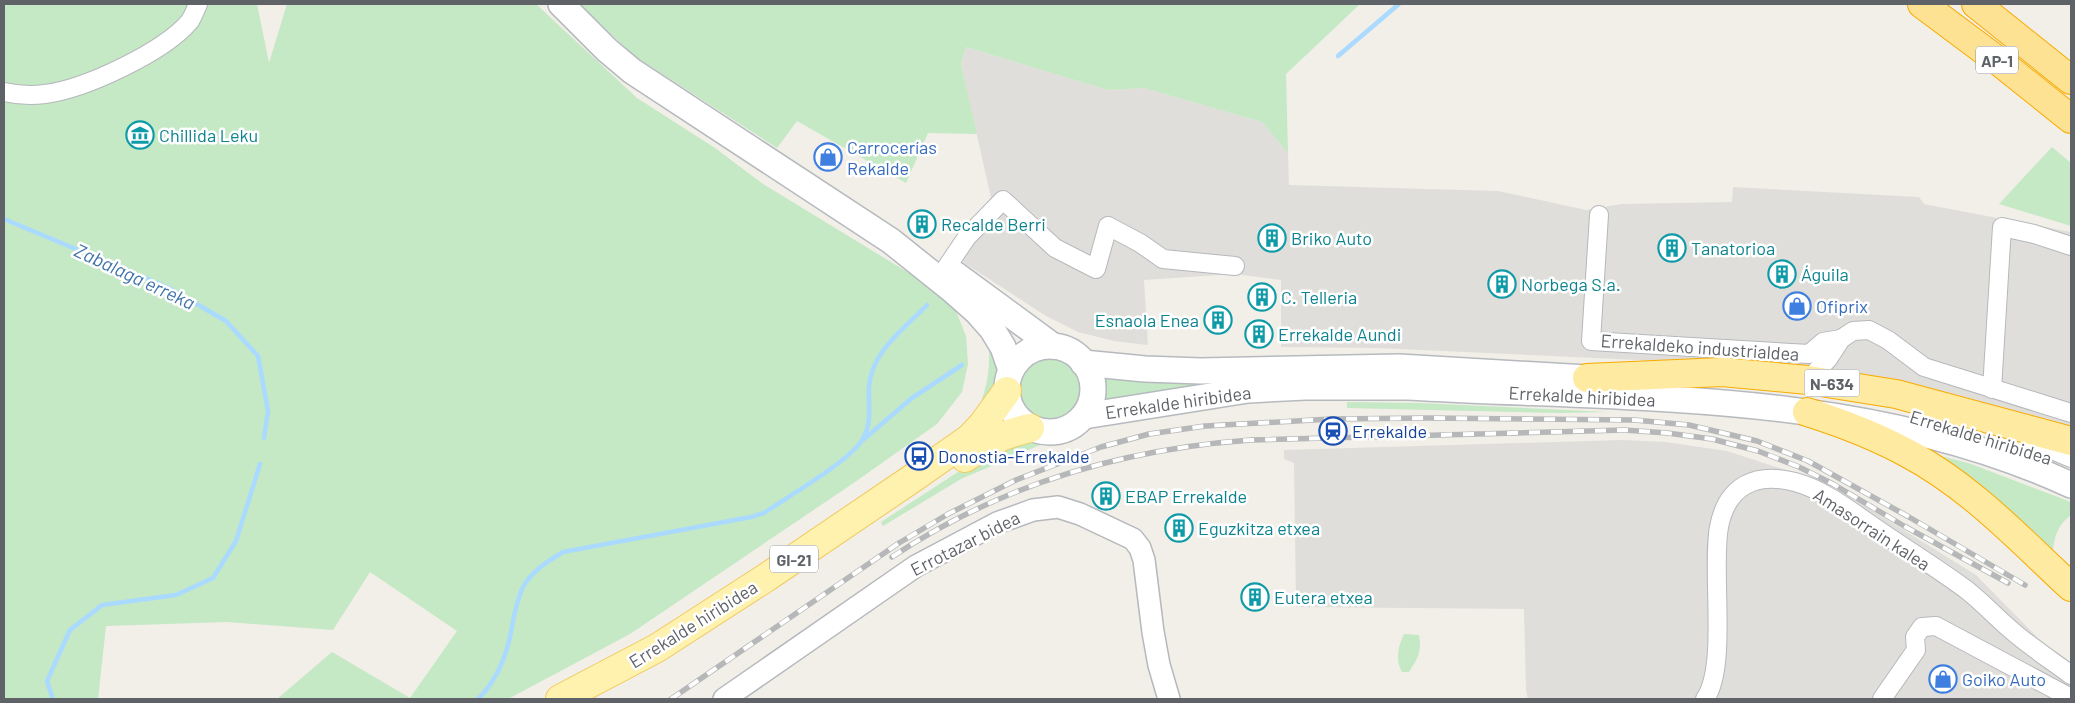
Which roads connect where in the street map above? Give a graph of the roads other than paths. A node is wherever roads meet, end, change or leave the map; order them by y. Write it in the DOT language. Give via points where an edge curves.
graph roads {
  1 [pos="198,4"];
  2 [pos="562,4"];
  3 [pos="1922,4"];
  4 [pos="1976,4"];
  5 [pos="2071,80"];
  6 [pos="4,92"];
  7 [pos="2071,119"];
  8 [pos="1599,215"];
  9 [pos="891,241"];
  10 [pos="2071,246"];
  11 [pos="1235,266"];
  12 [pos="946,268"];
  13 [pos="1841,339"];
  14 [pos="1053,346"];
  15 [pos="1723,361"];
  16 [pos="1083,363"];
  17 [pos="1587,378"];
  18 [pos="1808,380"];
  19 [pos="1009,381"];
  20 [pos="1992,389"];
  21 [pos="2051,407"];
  22 [pos="1807,412"];
  23 [pos="2071,413"];
  24 [pos="1084,416"];
  25 [pos="1030,428"];
  26 [pos="2042,432"];
  27 [pos="2071,441"];
  28 [pos="2071,458"];
  29 [pos="2071,466"];
  30 [pos="2071,485"];
  31 [pos="2071,587"];
  32 [pos="2071,674"];
  33 [pos="2071,698"];
  34 [pos="560,699"];
  35 [pos="590,699"];
  36 [pos="724,699"];
  37 [pos="1169,699"];
  38 [pos="1705,699"];
  39 [pos="1882,699"];
  1 -- 6 [label="street" via="191,20 167,42 77,87 46,94"];
  2 -- 9 [label="main road" via="632,71"];
  3 -- 7 [label="highway, AP-1"];
  4 -- 5 [label="highway, AP-1"];
  8 -- 15 [label="street, Errekaldeko industrialdea" via="1590,340"];
  9 -- 12 [label="main road"];
  9 -- 19 [label="main road" via="951,288 992,329 1003,347"];
  10 -- 20 [label="street" via="2002,227"];
  11 -- 12 [label="street" via="1163,259 1108,226 1096,269 1055,248 1003,200 967,237"];
  12 -- 14 [label="main road"];
  13 -- 15 [label="street, Errekaldeko industrialdea" via="1823,342 1809,354"];
  13 -- 18 [label="street, Errekaldeko industrialdea"];
  13 -- 20 [label="street, Errekaldeko industrialdea" via="1854,331 1870,330 1924,366"];
  14 -- 16 [label="main road" via="1067,350"];
  14 -- 19 [label="main road" via="1027,352 1016,362"];
  15 -- 17 [label="highway, N-634"];
  15 -- 18 [label="highway, N-634"];
  16 -- 17 [label="main road, Errekalde hiribidea" via="1200,371 1399,367"];
  16 -- 24 [label="main road" via="1092,381 1093,395"];
  17 -- 29 [label="main road, Errekalde hiribidea" via="1803,394 1849,401 1950,424"];
  18 -- 26 [label="highway, N-634" via="1896,394"];
  18 -- 28 [label="street" via="1850,394 1990,427"];
  19 -- 25 [label="main road" via="1008,401 1020,421"];
  19 -- 34 [label="main road, Errekalde hiribidea / GI-21" via="983,424 970,438 682,632 622,668"];
  20 -- 21 [label="street, Errekaldeko industrialdea"];
  21 -- 23 [label="street, Errekaldeko industrialdea"];
  21 -- 26 [label="street"];
  22 -- 24 [label="main road, Errekalde hiribidea" via="1743,404 1421,388 1305,387 1248,390"];
  22 -- 30 [label="main road, Errekalde hiribidea" via="1949,441 2012,461"];
  22 -- 31 [label="highway, N-634" via="1871,434 1936,471 1982,505"];
  24 -- 25 [label="main road" via="1064,430 1041,432"];
  25 -- 35 [label="main road, Errekalde hiribidea / GI-21" via="1007,433 983,445 723,620"];
  26 -- 27 [label="highway, N-634"];
  32 -- 38 [label="street, Amasorrain kalea" via="2011,630 1969,592 1835,500 1796,482 1773,479 1741,486 1724,509 1717,546 1714,675"];
  33 -- 39 [label="street" via="1936,626 1922,627 1915,638 1916,650"];
  36 -- 37 [label="street, Errotazar bidea" via="916,566 997,523 1033,510 1058,507 1133,539 1140,548 1159,665"];
}
